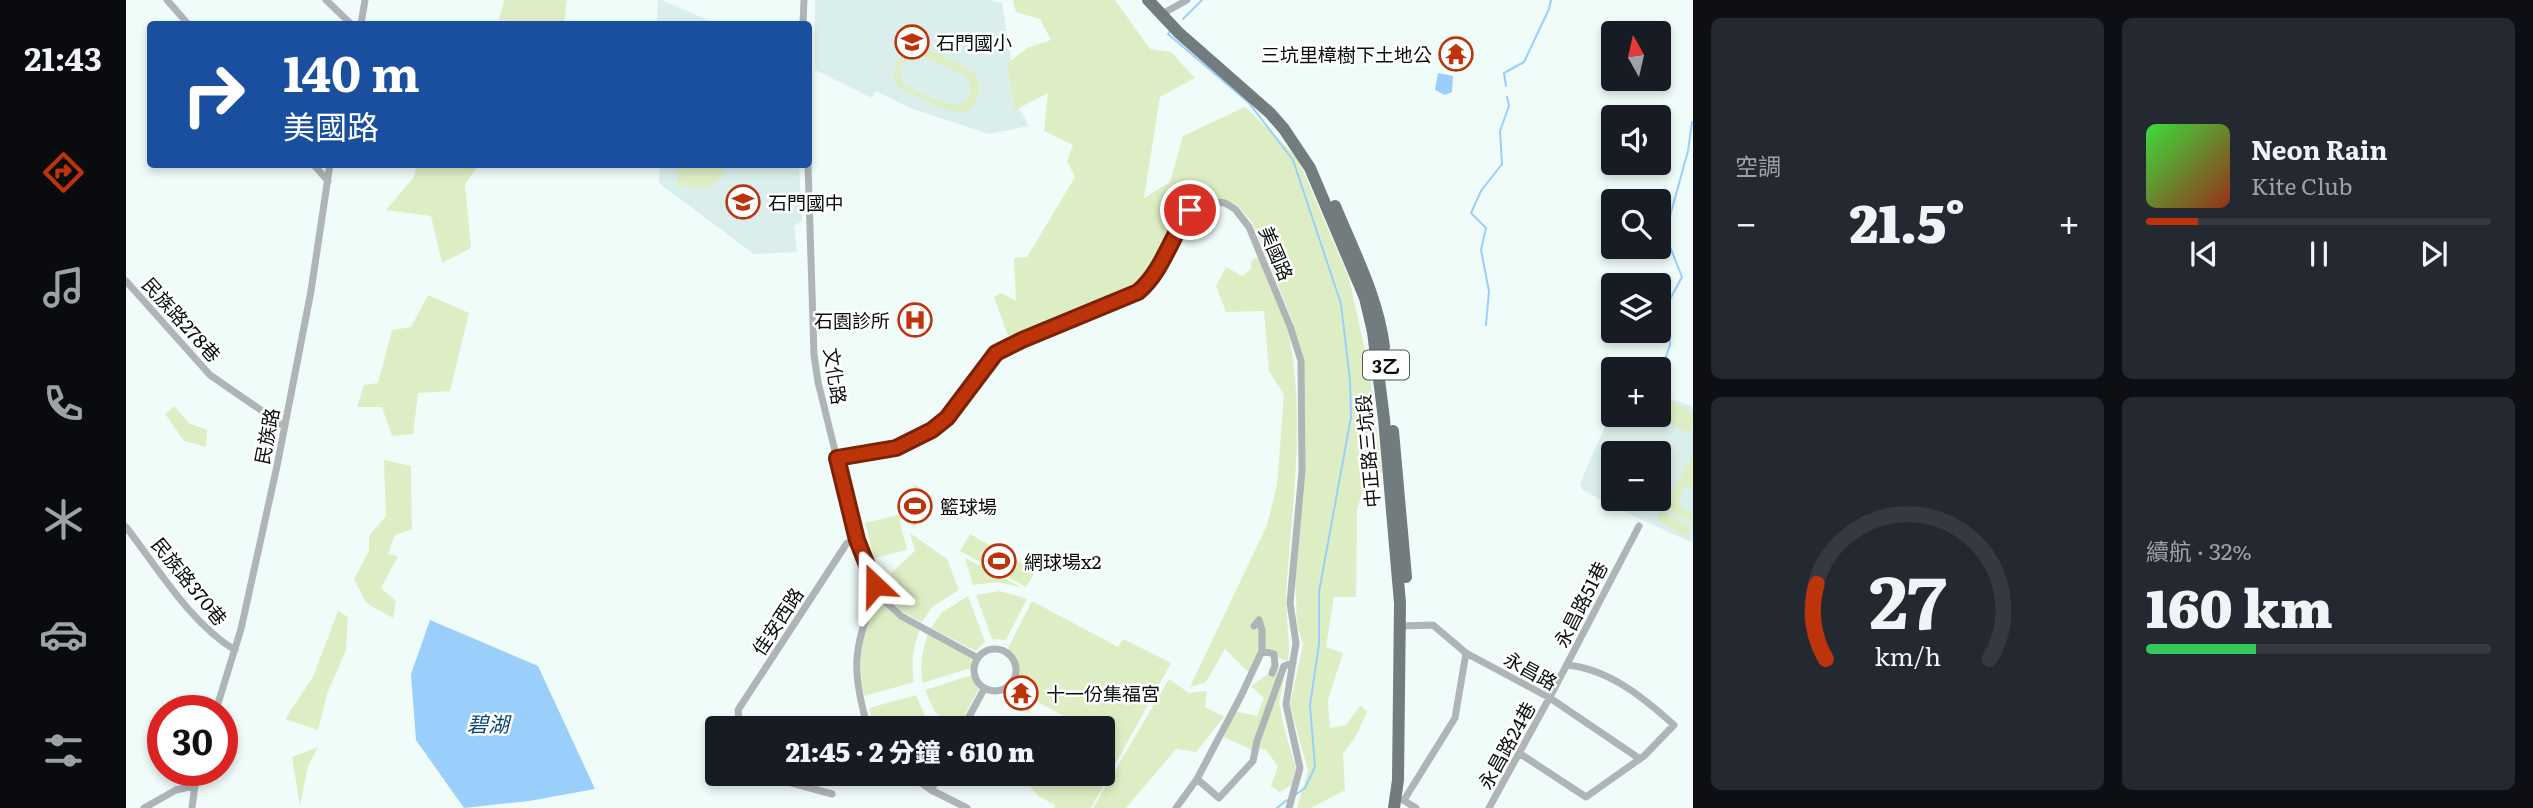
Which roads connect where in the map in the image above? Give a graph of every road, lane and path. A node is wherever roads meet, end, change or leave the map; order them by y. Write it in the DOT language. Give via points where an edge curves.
graph roads {
  1 [pos="167,0"];
  2 [pos="326,0"];
  3 [pos="365,0"];
  4 [pos="804,0"];
  5 [pos="1148,0"];
  6 [pos="1157,0"];
  7 [pos="1187,0"];
  8 [pos="1164,13"];
  9 [pos="185,21"];
  10 [pos="348,21"];
  11 [pos="362,21"];
  12 [pos="803,21"];
  13 [pos="317,168"];
  14 [pos="330,168"];
  15 [pos="808,168"];
  16 [pos="328,181"];
  17 [pos="126,281"];
  18 [pos="284,426"];
  19 [pos="837,458"];
  20 [pos="1639,526"];
  21 [pos="126,527"];
  22 [pos="857,540"];
  23 [pos="875,585"];
  24 [pos="876,596"];
  25 [pos="885,601"];
  26 [pos="1254,626"];
  27 [pos="1405,626"];
  28 [pos="235,650"];
  29 [pos="1262,651"];
  30 [pos="1466,653"];
  31 [pos="978,657"];
  32 [pos="1293,663"];
  33 [pos="1567,665"];
  34 [pos="1272,673"];
  35 [pos="984,688"];
  36 [pos="221,695"];
  37 [pos="1550,698"];
  38 [pos="739,716"];
  39 [pos="865,716"];
  40 [pos="969,716"];
  41 [pos="1519,753"];
  42 [pos="1640,759"];
  43 [pos="1197,779"];
  44 [pos="194,786"];
  45 [pos="803,786"];
  46 [pos="926,786"];
  47 [pos="933,786"];
  48 [pos="931,790"];
  49 [pos="832,794"];
  50 [pos="1399,802"];
  51 [pos="1290,806"];
  52 [pos="144,808"];
  53 [pos="192,808"];
  54 [pos="967,808"];
  55 [pos="1176,808"];
  56 [pos="1416,808"];
  57 [pos="1489,808"];
  1 -- 9 [label="street"];
  2 -- 10 [label="street"];
  3 -- 11 [label="street"];
  4 -- 12 [label="street"];
  5 -- 8 [label="main road, 中正路三坑段 / 3乙"];
  6 -- 8 [label="main road, 中正路三坑段 / 3乙"];
  7 -- 8 [label="street"];
  8 -- 27 [label="main road, 中正路三坑段 / 3乙" via="1179,33 1284,130 1310,169 1365,298 1384,419"];
  13 -- 16 [label="street"];
  14 -- 16 [label="street, 民族路"];
  15 -- 19 [label="street, 文化路" via="814,355"];
  16 -- 18 [label="street, 民族路"];
  17 -- 18 [label="street, 民族路278巷" via="210,375"];
  18 -- 28 [label="street, 民族路"];
  19 -- 22 [label="street, 文化路"];
  19 -- 32 [label="street, 美國路" via="896,448 932,430 947,418 996,353 1138,292 1190,210 1208,201 1225,204 1249,227 1301,361 1302,471 1290,603 1296,643"];
  20 -- 33 [label="street, 永昌路51巷"];
  21 -- 28 [label="street, 民族路370巷" via="214,638"];
  22 -- 23 [label="street, 文化路"];
  22 -- 38 [label="street, 佳安西路" via="848,543 738,710"];
  23 -- 24 [label="street, 文化路"];
  23 -- 25 [label="street, 文化路" via="891,582 894,593"];
  24 -- 25 [label="street"];
  24 -- 39 [label="street" via="857,646 855,675"];
  25 -- 31 [label="street" via="901,616"];
  26 -- 29 [label="street" via="1259,620"];
  27 -- 30 [label="street, 永昌路" via="1433,625"];
  27 -- 50 [label="main road, 中正路三坑段 / 3乙" via="1405,770"];
  28 -- 36 [label="street, 民族路"];
  29 -- 34 [label="street" via="1274,654"];
  29 -- 43 [label="street"];
  30 -- 37 [label="street, 永昌路"];
  30 -- 50 [label="street" via="1455,718"];
  31 -- 35 [label="street" via="974,674"];
  31 -- 35 [label="street" via="998,649 1016,665 1013,681 1005,689"];
  32 -- 43 [label="street" via="1284,666 1253,761 1219,798"];
  32 -- 51 [label="street, 美國路" via="1286,704 1300,768"];
  33 -- 37 [label="street, 永昌路51巷"];
  33 -- 42 [label="street" via="1593,670 1633,691 1674,726"];
  35 -- 40 [label="street"];
  37 -- 41 [label="street, 永昌路24巷"];
  37 -- 42 [label="street, 永昌路"];
  41 -- 42 [label="street" via="1586,797"];
  41 -- 57 [label="street, 永昌路24巷"];
  43 -- 55 [label="street"];
  44 -- 52 [label="street" via="176,790"];
  44 -- 53 [label="street"];
  45 -- 49 [label="street"];
  46 -- 48 [label="street"];
  47 -- 48 [label="street"];
  48 -- 54 [label="street"];
  50 -- 56 [label="street"];
}
